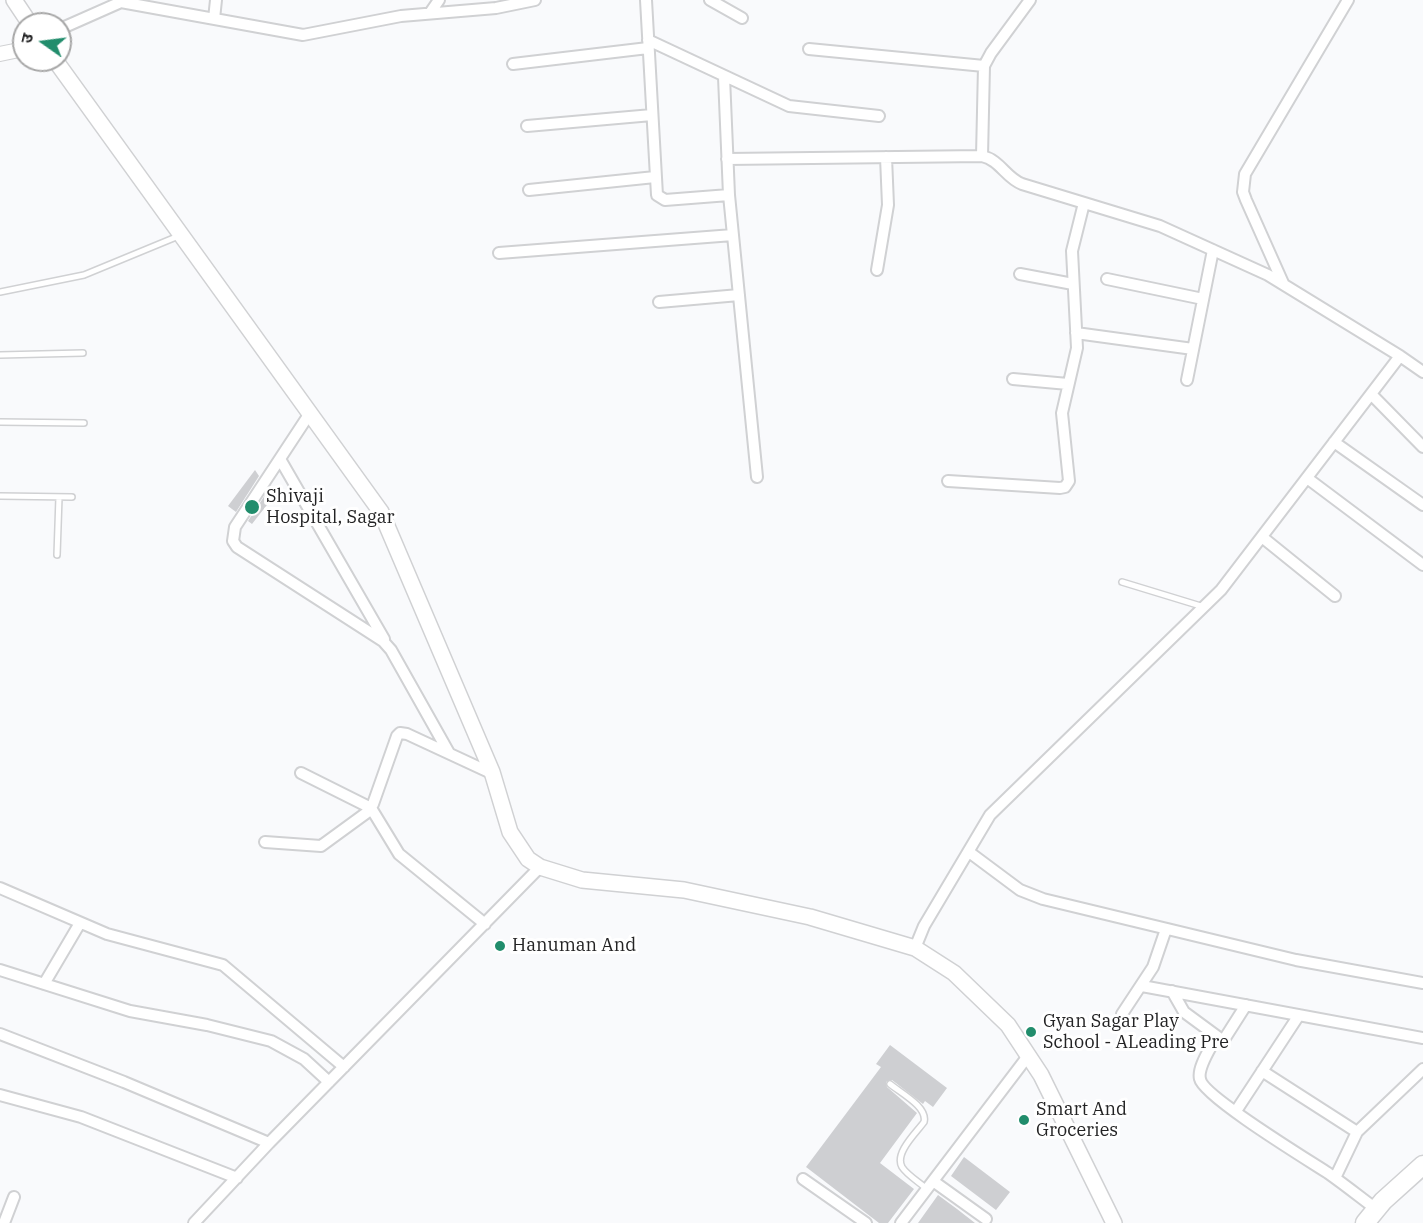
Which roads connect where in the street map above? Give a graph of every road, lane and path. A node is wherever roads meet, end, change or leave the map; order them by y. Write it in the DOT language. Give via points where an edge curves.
graph roads {
  1 [pos="216,0"];
  2 [pos="439,0"];
  3 [pos="535,0"];
  4 [pos="646,0"];
  5 [pos="710,0"];
  6 [pos="1030,0"];
  7 [pos="1348,0"];
  8 [pos="122,2"];
  9 [pos="430,13"];
  10 [pos="742,18"];
  11 [pos="214,19"];
  12 [pos="72,24"];
  13 [pos="648,44"];
  14 [pos="809,49"];
  15 [pos="513,64"];
  16 [pos="984,66"];
  17 [pos="63,72"];
  18 [pos="724,77"];
  19 [pos="652,115"];
  20 [pos="879,116"];
  21 [pos="527,126"];
  22 [pos="982,156"];
  23 [pos="886,157"];
  24 [pos="727,159"];
  25 [pos="655,177"];
  26 [pos="529,190"];
  27 [pos="729,195"];
  28 [pos="1084,203"];
  29 [pos="181,235"];
  30 [pos="733,235"];
  31 [pos="1213,250"];
  32 [pos="499,253"];
  33 [pos="877,270"];
  34 [pos="1020,274"];
  35 [pos="1107,279"];
  36 [pos="1283,283"];
  37 [pos="1073,284"];
  38 [pos="0,292"];
  39 [pos="739,295"];
  40 [pos="1203,299"];
  41 [pos="659,302"];
  42 [pos="1076,333"];
  43 [pos="1193,349"];
  44 [pos="82,353"];
  45 [pos="0,356"];
  46 [pos="1400,356"];
  47 [pos="1423,372"];
  48 [pos="1013,379"];
  49 [pos="1187,380"];
  50 [pos="1068,384"];
  51 [pos="1371,394"];
  52 [pos="310,413"];
  53 [pos="0,422"];
  54 [pos="84,423"];
  55 [pos="1334,442"];
  56 [pos="1423,447"];
  57 [pos="280,459"];
  58 [pos="757,477"];
  59 [pos="1307,478"];
  60 [pos="948,481"];
  61 [pos="0,496"];
  62 [pos="58,497"];
  63 [pos="72,497"];
  64 [pos="1423,506"];
  65 [pos="1262,537"];
  66 [pos="57,555"];
  67 [pos="1423,566"];
  68 [pos="1122,582"];
  69 [pos="1335,596"];
  70 [pos="1204,607"];
  71 [pos="389,647"];
  72 [pos="449,753"];
  73 [pos="301,773"];
  74 [pos="491,773"];
  75 [pos="371,808"];
  76 [pos="265,842"];
  77 [pos="969,852"];
  78 [pos="540,867"];
  79 [pos="0,888"];
  80 [pos="80,923"];
  81 [pos="485,924"];
  82 [pos="1166,928"];
  83 [pos="915,948"];
  84 [pos="0,970"];
  85 [pos="1423,983"];
  86 [pos="44,984"];
  87 [pos="1142,986"];
  88 [pos="1172,991"];
  89 [pos="1245,1005"];
  90 [pos="1122,1014"];
  91 [pos="1299,1015"];
  92 [pos="0,1034"];
  93 [pos="1216,1037"];
  94 [pos="1423,1038"];
  95 [pos="1028,1056"];
  96 [pos="344,1066"];
  97 [pos="1423,1069"];
  98 [pos="1262,1071"];
  99 [pos="329,1082"];
  100 [pos="890,1084"];
  101 [pos="0,1095"];
  102 [pos="1236,1112"];
  103 [pos="1357,1132"];
  104 [pos="269,1143"];
  105 [pos="1423,1165"];
  106 [pos="237,1178"];
  107 [pos="1335,1178"];
  108 [pos="803,1179"];
  109 [pos="930,1185"];
  110 [pos="14,1197"];
  111 [pos="1370,1216"];
  112 [pos="986,1219"];
  113 [pos="4,1223"];
  114 [pos="194,1223"];
  115 [pos="866,1223"];
  116 [pos="901,1223"];
  117 [pos="1114,1223"];
  1 -- 11 [label="street"];
  2 -- 9 [label="street"];
  3 -- 9 [label="street" via="496,8"];
  4 -- 13 [label="street"];
  5 -- 10 [label="street"];
  6 -- 16 [label="street"];
  7 -- 36 [label="street" via="1245,174 1246,200"];
  8 -- 11 [label="street"];
  8 -- 12 [label="street"];
  9 -- 11 [label="street" via="311,35"];
  13 -- 15 [label="street"];
  13 -- 18 [label="street"];
  13 -- 19 [label="street"];
  14 -- 16 [label="street"];
  16 -- 22 [label="street"];
  17 -- 29 [label="main road"];
  18 -- 20 [label="street" via="789,106"];
  18 -- 24 [label="street"];
  19 -- 21 [label="street"];
  19 -- 25 [label="street"];
  22 -- 23 [label="street"];
  22 -- 28 [label="street" via="998,163 1017,182"];
  23 -- 24 [label="street"];
  23 -- 33 [label="street" via="888,205"];
  24 -- 27 [label="street"];
  25 -- 26 [label="street"];
  25 -- 27 [label="street" via="657,195 664,200"];
  27 -- 30 [label="street"];
  28 -- 31 [label="street" via="1160,226"];
  28 -- 37 [label="street" via="1072,243"];
  29 -- 38 [label="lane" via="84,275"];
  29 -- 52 [label="main road"];
  30 -- 32 [label="street"];
  30 -- 39 [label="street"];
  31 -- 36 [label="street"];
  31 -- 40 [label="street"];
  34 -- 37 [label="street"];
  35 -- 40 [label="street"];
  36 -- 46 [label="street"];
  37 -- 42 [label="street"];
  39 -- 41 [label="street"];
  39 -- 58 [label="street"];
  40 -- 43 [label="street"];
  42 -- 43 [label="street"];
  42 -- 50 [label="street" via="1076,356"];
  43 -- 49 [label="street"];
  44 -- 45 [label="lane"];
  46 -- 47 [label="street"];
  46 -- 51 [label="street"];
  48 -- 50 [label="street"];
  50 -- 60 [label="street" via="1062,413 1069,476 1065,486"];
  51 -- 55 [label="street"];
  51 -- 56 [label="street"];
  52 -- 57 [label="street"];
  52 -- 74 [label="main road" via="381,512"];
  53 -- 54 [label="lane"];
  55 -- 59 [label="street"];
  55 -- 64 [label="street"];
  57 -- 71 [label="street"];
  57 -- 71 [label="street" via="235,528 233,541"];
  59 -- 65 [label="street"];
  59 -- 67 [label="street"];
  61 -- 62 [label="lane"];
  62 -- 63 [label="lane"];
  62 -- 66 [label="lane"];
  65 -- 69 [label="street"];
  65 -- 70 [label="street"];
  68 -- 70 [label="lane"];
  70 -- 77 [label="street" via="996,808"];
  71 -- 72 [label="street"];
  72 -- 74 [label="street"];
  72 -- 75 [label="street" via="400,733"];
  73 -- 75 [label="street"];
  74 -- 78 [label="main road" via="510,832 528,859"];
  75 -- 76 [label="street" via="321,846"];
  75 -- 81 [label="street" via="399,854"];
  77 -- 82 [label="street" via="1030,895"];
  77 -- 83 [label="street"];
  78 -- 81 [label="street"];
  78 -- 83 [label="main road" via="582,880 684,890 787,912"];
  79 -- 80 [label="street"];
  80 -- 86 [label="street"];
  80 -- 96 [label="street" via="223,965"];
  81 -- 96 [label="street"];
  82 -- 85 [label="street" via="1296,960"];
  82 -- 87 [label="street" via="1157,958"];
  83 -- 95 [label="main road" via="954,974 1008,1025"];
  84 -- 86 [label="street"];
  86 -- 99 [label="street" via="130,1011 272,1041 304,1059"];
  87 -- 88 [label="street"];
  87 -- 90 [label="street"];
  88 -- 89 [label="street"];
  88 -- 93 [label="street" via="1184,1012"];
  89 -- 91 [label="street"];
  89 -- 93 [label="street" via="1225,1038"];
  91 -- 94 [label="street"];
  91 -- 98 [label="street"];
  92 -- 104 [label="street"];
  93 -- 102 [label="street" via="1200,1069 1200,1081"];
  95 -- 109 [label="street"];
  95 -- 117 [label="main road"];
  96 -- 99 [label="street"];
  97 -- 103 [label="street"];
  98 -- 102 [label="street"];
  98 -- 103 [label="street"];
  99 -- 104 [label="street"];
  100 -- 109 [label="lane" via="922,1110 924,1122 900,1154 900,1162 902,1169"];
  101 -- 106 [label="street" via="81,1117"];
  102 -- 107 [label="street"];
  103 -- 107 [label="street"];
  104 -- 106 [label="street"];
  105 -- 111 [label="main road"];
  106 -- 114 [label="street"];
  107 -- 111 [label="street"];
  108 -- 115 [label="street"];
  109 -- 112 [label="street"];
  109 -- 116 [label="street"];
  110 -- 113 [label="street"];
}
